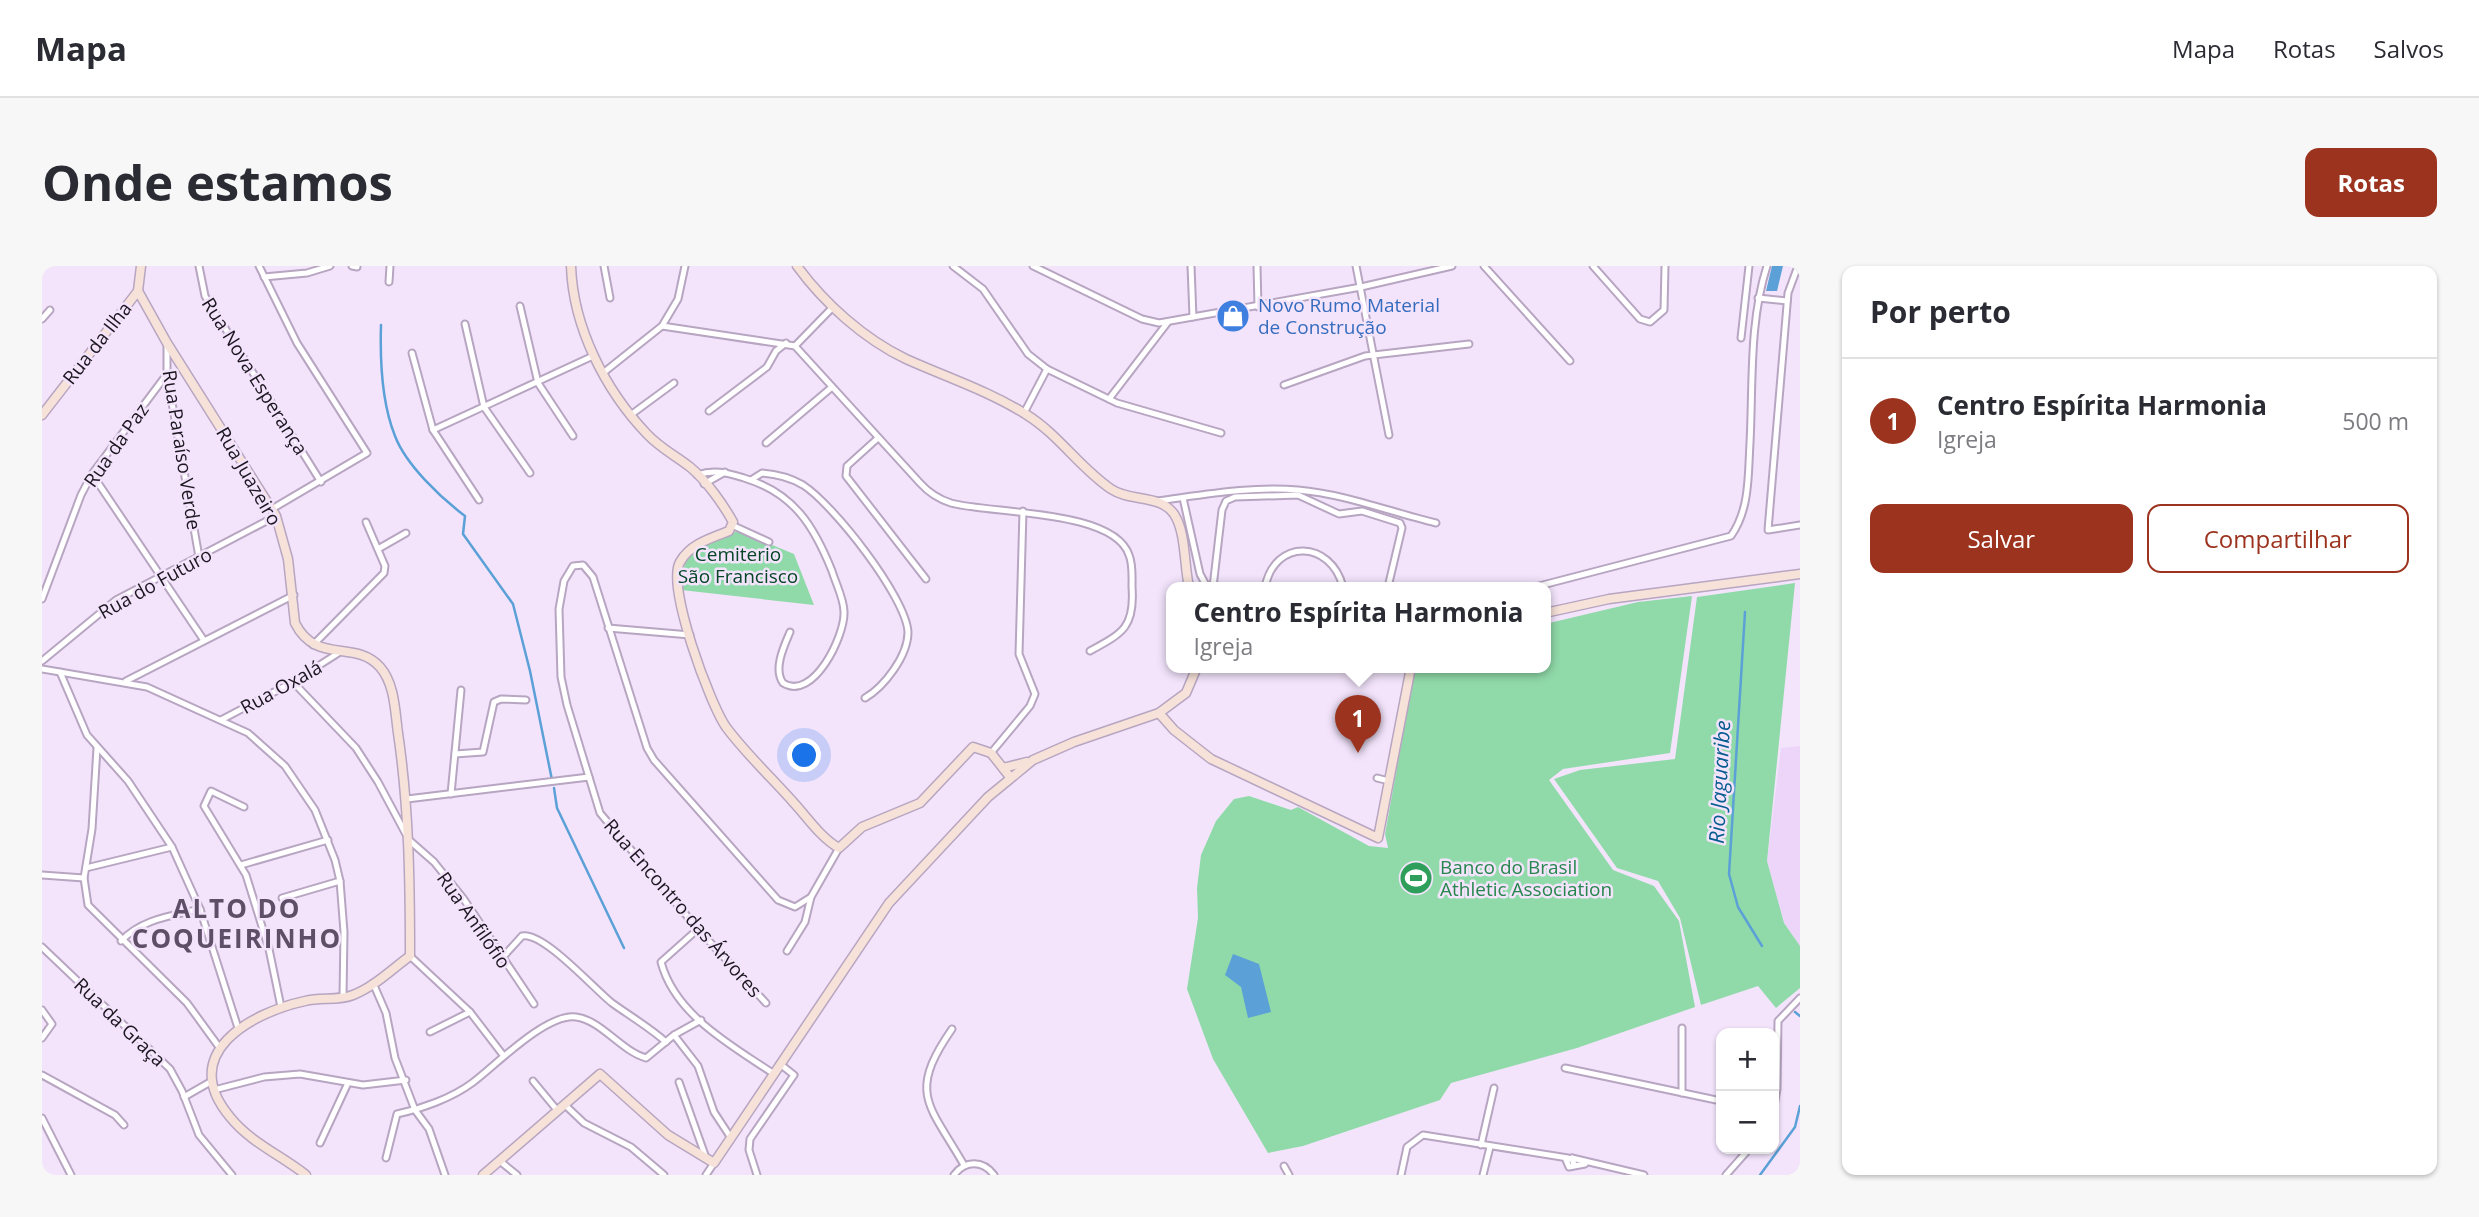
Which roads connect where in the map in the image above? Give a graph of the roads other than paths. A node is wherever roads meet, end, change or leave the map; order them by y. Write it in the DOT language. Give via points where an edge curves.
graph roads {
  1 [pos="141,266"];
  2 [pos="199,266"];
  3 [pos="259,266"];
  4 [pos="330,266"];
  5 [pos="390,266"];
  6 [pos="571,266"];
  7 [pos="604,266"];
  8 [pos="685,266"];
  9 [pos="797,266"];
  10 [pos="953,266"];
  11 [pos="1033,266"];
  12 [pos="1191,266"];
  13 [pos="1257,266"];
  14 [pos="1356,266"];
  15 [pos="1452,266"];
  16 [pos="1484,266"];
  17 [pos="1593,266"];
  18 [pos="1665,266"];
  19 [pos="1749,266"];
  20 [pos="1767,266"];
  21 [pos="1798,266"];
  22 [pos="264,277"];
  23 [pos="389,282"];
  24 [pos="1361,287"];
  25 [pos="138,291"];
  26 [pos="610,298"];
  27 [pos="1759,298"];
  28 [pos="1786,301"];
  29 [pos="520,306"];
  30 [pos="833,307"];
  31 [pos="1258,307"];
  32 [pos="50,310"];
  33 [pos="1193,317"];
  34 [pos="42,318"];
  35 [pos="1168,323"];
  36 [pos="465,324"];
  37 [pos="662,326"];
  38 [pos="1741,338"];
  39 [pos="786,342"];
  40 [pos="167,343"];
  41 [pos="1469,344"];
  42 [pos="795,346"];
  43 [pos="412,353"];
  44 [pos="1374,355"];
  45 [pos="593,356"];
  46 [pos="1570,361"];
  47 [pos="1047,369"];
  48 [pos="603,373"];
  49 [pos="167,374"];
  50 [pos="538,383"];
  51 [pos="674,383"];
  52 [pos="1284,385"];
  53 [pos="832,387"];
  54 [pos="1109,399"];
  55 [pos="484,407"];
  56 [pos="43,408"];
  57 [pos="709,411"];
  58 [pos="1024,413"];
  59 [pos="632,414"];
  60 [pos="433,430"];
  61 [pos="1222,433"];
  62 [pos="1389,435"];
  63 [pos="573,436"];
  64 [pos="878,438"];
  65 [pos="766,443"];
  66 [pos="530,472"];
  67 [pos="725,472"];
  68 [pos="92,474"];
  69 [pos="697,475"];
  70 [pos="751,480"];
  71 [pos="321,482"];
  72 [pos="704,484"];
  73 [pos="1184,498"];
  74 [pos="479,500"];
  75 [pos="1154,501"];
  76 [pos="1023,511"];
  77 [pos="274,512"];
  78 [pos="366,522"];
  79 [pos="1436,523"];
  80 [pos="1800,525"];
  81 [pos="734,526"];
  82 [pos="406,533"];
  83 [pos="769,542"];
  84 [pos="378,549"];
  85 [pos="200,557"];
  86 [pos="1800,574"];
  87 [pos="162,578"];
  88 [pos="926,579"];
  89 [pos="1188,582"];
  90 [pos="1204,582"];
  91 [pos="1214,582"];
  92 [pos="1267,582"];
  93 [pos="1341,582"];
  94 [pos="1389,582"];
  95 [pos="1551,583"];
  96 [pos="294,595"];
  97 [pos="42,599"];
  98 [pos="1551,611"];
  99 [pos="608,628"];
  100 [pos="790,632"];
  101 [pos="690,635"];
  102 [pos="203,639"];
  103 [pos="313,645"];
  104 [pos="1090,651"];
  105 [pos="340,652"];
  106 [pos="42,661"];
  107 [pos="42,668"];
  108 [pos="60,672"];
  109 [pos="1194,673"];
  110 [pos="1410,673"];
  111 [pos="126,681"];
  112 [pos="293,682"];
  113 [pos="461,690"];
  114 [pos="865,698"];
  115 [pos="526,700"];
  116 [pos="1159,713"];
  117 [pos="220,720"];
  118 [pos="97,748"];
  119 [pos="991,753"];
  120 [pos="455,754"];
  121 [pos="1033,760"];
  122 [pos="1003,768"];
  123 [pos="589,777"];
  124 [pos="1010,777"];
  125 [pos="1377,778"];
  126 [pos="1389,780"];
  127 [pos="451,794"];
  128 [pos="407,799"];
  129 [pos="244,807"];
  130 [pos="328,840"];
  131 [pos="409,840"];
  132 [pos="172,847"];
  133 [pos="839,848"];
  134 [pos="441,859"];
  135 [pos="434,862"];
  136 [pos="242,865"];
  137 [pos="86,868"];
  138 [pos="42,875"];
  139 [pos="84,878"];
  140 [pos="340,881"];
  141 [pos="811,897"];
  142 [pos="282,898"];
  143 [pos="200,909"];
  144 [pos="698,929"];
  145 [pos="121,941"];
  146 [pos="42,947"];
  147 [pos="787,951"];
  148 [pos="410,956"];
  149 [pos="502,958"];
  150 [pos="373,983"];
  151 [pos="344,998"];
  152 [pos="1800,998"];
  153 [pos="766,1003"];
  154 [pos="534,1004"];
  155 [pos="281,1007"];
  156 [pos="42,1010"];
  157 [pos="470,1012"];
  158 [pos="701,1020"];
  159 [pos="238,1028"];
  160 [pos="952,1028"];
  161 [pos="1682,1028"];
  162 [pos="430,1032"];
  163 [pos="674,1035"];
  164 [pos="42,1038"];
  165 [pos="666,1042"];
  166 [pos="219,1047"];
  167 [pos="503,1055"];
  168 [pos="780,1064"];
  169 [pos="1565,1068"];
  170 [pos="774,1074"];
  171 [pos="42,1075"];
  172 [pos="406,1080"];
  173 [pos="533,1081"];
  174 [pos="679,1082"];
  175 [pos="348,1083"];
  176 [pos="213,1085"];
  177 [pos="1494,1088"];
  178 [pos="1775,1091"];
  179 [pos="1682,1093"];
  180 [pos="184,1097"];
  181 [pos="1716,1100"];
  182 [pos="561,1107"];
  183 [pos="415,1110"];
  184 [pos="42,1118"];
  185 [pos="124,1125"];
  186 [pos="730,1138"];
  187 [pos="320,1143"];
  188 [pos="1481,1145"];
  189 [pos="1490,1147"];
  190 [pos="1745,1154"];
  191 [pos="705,1155"];
  192 [pos="386,1158"];
  193 [pos="501,1162"];
  194 [pos="714,1163"];
  195 [pos="1569,1163"];
  196 [pos="964,1165"];
  197 [pos="1284,1166"];
  198 [pos="71,1175"];
  199 [pos="232,1175"];
  200 [pos="306,1175"];
  201 [pos="445,1175"];
  202 [pos="483,1175"];
  203 [pos="517,1175"];
  204 [pos="664,1175"];
  205 [pos="706,1175"];
  206 [pos="757,1175"];
  207 [pos="954,1175"];
  208 [pos="994,1175"];
  209 [pos="1289,1175"];
  210 [pos="1401,1175"];
  211 [pos="1483,1175"];
  212 [pos="1567,1175"];
  213 [pos="1642,1175"];
  214 [pos="1726,1175"];
  1 -- 25 [label="main road, Rua da Ilha"];
  2 -- 71 [label="street, Rua Nova Esperança" via="205,296"];
  3 -- 22 [label="street"];
  4 -- 22 [label="street"];
  5 -- 23 [label="street"];
  6 -- 45 [label="main road" via="578,312"];
  7 -- 26 [label="street"];
  8 -- 37 [label="street" via="678,299"];
  9 -- 30 [label="main road"];
  10 -- 47 [label="street" via="983,289 1028,354"];
  11 -- 35 [label="street" via="1142,319"];
  12 -- 33 [label="street"];
  13 -- 31 [label="street"];
  14 -- 24 [label="street"];
  15 -- 24 [label="street"];
  16 -- 46 [label="street"];
  17 -- 18 [label="street" via="1640,319 1650,322 1664,310"];
  19 -- 38 [label="street"];
  20 -- 27 [label="street"];
  21 -- 28 [label="street"];
  22 -- 71 [label="street, Rua do Futuro" via="297,342 368,453"];
  24 -- 31 [label="street"];
  24 -- 44 [label="street"];
  25 -- 40 [label="main road, Rua Juazeiro"];
  25 -- 56 [label="main road, Rua da Ilha"];
  27 -- 28 [label="street"];
  27 -- 95 [label="street" via="1747,495 1731,536"];
  28 -- 80 [label="street" via="1768,530"];
  29 -- 50 [label="street"];
  30 -- 42 [label="street"];
  30 -- 58 [label="main road" via="885,348"];
  31 -- 33 [label="street"];
  32 -- 34 [label="street"];
  33 -- 35 [label="street"];
  35 -- 54 [label="street"];
  36 -- 55 [label="street"];
  37 -- 39 [label="street"];
  37 -- 48 [label="street"];
  39 -- 42 [label="street"];
  39 -- 57 [label="street" via="759,374"];
  40 -- 49 [label="street, Rua Paraíso Verde"];
  40 -- 77 [label="main road, Rua Juazeiro"];
  41 -- 44 [label="street"];
  42 -- 53 [label="street"];
  43 -- 60 [label="street"];
  44 -- 52 [label="street"];
  44 -- 62 [label="street"];
  45 -- 48 [label="main road"];
  45 -- 50 [label="street"];
  47 -- 54 [label="street"];
  47 -- 58 [label="street"];
  48 -- 59 [label="main road"];
  49 -- 68 [label="street, Rua da Paz"];
  49 -- 85 [label="street, Rua Paraíso Verde"];
  50 -- 55 [label="street"];
  50 -- 63 [label="street"];
  51 -- 59 [label="street"];
  53 -- 64 [label="street"];
  53 -- 65 [label="street"];
  54 -- 61 [label="street"];
  55 -- 60 [label="street"];
  55 -- 66 [label="street"];
  58 -- 75 [label="main road" via="1111,489"];
  59 -- 69 [label="main road" via="662,453"];
  60 -- 74 [label="street"];
  64 -- 76 [label="street" via="940,499"];
  64 -- 88 [label="street" via="847,466 846,476"];
  67 -- 69 [label="street"];
  67 -- 70 [label="street"];
  67 -- 72 [label="street"];
  68 -- 87 [label="street"];
  68 -- 97 [label="street, Rua da Paz"];
  69 -- 72 [label="main road"];
  70 -- 100 [label="street" via="788,499 806,517 843,607 843,624 826,661 813,678 793,687 783,683 779,673"];
  70 -- 114 [label="street" via="762,473 777,475 814,493 841,522 901,605 908,630 906,646 879,688"];
  71 -- 77 [label="street, Rua do Futuro"];
  72 -- 81 [label="main road"];
  73 -- 75 [label="street"];
  73 -- 79 [label="street" via="1297,489"];
  73 -- 90 [label="street"];
  75 -- 89 [label="main road" via="1169,509 1178,522"];
  76 -- 104 [label="street" via="1107,532 1129,554 1132,616 1121,633"];
  76 -- 119 [label="street" via="1019,654 1035,694"];
  77 -- 85 [label="street, Rua do Futuro"];
  77 -- 96 [label="main road, Rua Juazeiro"];
  78 -- 84 [label="street"];
  81 -- 83 [label="street"];
  81 -- 101 [label="main road" via="693,547 676,571 679,603"];
  82 -- 84 [label="street"];
  84 -- 103 [label="street" via="384,573"];
  85 -- 87 [label="street, Rua do Futuro"];
  86 -- 98 [label="main road" via="1592,601"];
  87 -- 102 [label="street"];
  87 -- 106 [label="street, Rua do Futuro" via="99,611"];
  91 -- 94 [label="street" via="1226,501 1288,495 1314,500 1339,514 1362,511 1400,523"];
  92 -- 93 [label="street" via="1283,555 1304,551 1326,558"];
  96 -- 102 [label="street"];
  96 -- 103 [label="main road, Rua Juazeiro" via="295,623"];
  99 -- 101 [label="street"];
  99 -- 123 [label="street, Rua Encontro das Árvores" via="593,577 583,565 573,566 564,581 559,609 561,677"];
  99 -- 141 [label="street, Rua Encontro das Árvores" via="653,760 778,900 795,907"];
  101 -- 133 [label="main road" via="727,728"];
  102 -- 111 [label="street"];
  103 -- 105 [label="main road"];
  105 -- 112 [label="street, Rua Oxalá"];
  105 -- 128 [label="main road" via="371,660 388,681"];
  107 -- 108 [label="street"];
  108 -- 111 [label="street"];
  108 -- 118 [label="street" via="76,717"];
  109 -- 116 [label="main road" via="1185,693"];
  110 -- 126 [label="main road"];
  111 -- 117 [label="street"];
  112 -- 117 [label="street, Rua Oxalá"];
  112 -- 131 [label="street" via="356,748"];
  113 -- 120 [label="street"];
  115 -- 120 [label="street" via="494,702 483,752"];
  116 -- 121 [label="main road"];
  116 -- 126 [label="main road" via="1211,759 1378,838"];
  117 -- 130 [label="street" via="255,738 285,766 315,810"];
  118 -- 132 [label="street" via="128,781"];
  118 -- 137 [label="street"];
  119 -- 122 [label="main road"];
  119 -- 133 [label="main road" via="980,748 968,751 919,803 862,827"];
  120 -- 127 [label="street"];
  121 -- 122 [label="main road"];
  121 -- 124 [label="main road"];
  122 -- 124 [label="main road"];
  123 -- 127 [label="street"];
  123 -- 144 [label="street, Rua Encontro das Árvores" via="604,820"];
  124 -- 168 [label="main road" via="894,897"];
  125 -- 126 [label="street"];
  127 -- 128 [label="street"];
  128 -- 131 [label="main road"];
  129 -- 136 [label="street" via="211,791 204,806"];
  130 -- 136 [label="street"];
  130 -- 140 [label="street"];
  131 -- 135 [label="street, Rua Anfilófio"];
  131 -- 148 [label="main road"];
  132 -- 137 [label="street"];
  132 -- 143 [label="street"];
  133 -- 141 [label="street"];
  134 -- 135 [label="street"];
  135 -- 149 [label="street, Rua Anfilófio"];
  136 -- 155 [label="street" via="269,949"];
  137 -- 139 [label="street"];
  138 -- 139 [label="street"];
  139 -- 145 [label="street" via="88,905"];
  140 -- 142 [label="street"];
  140 -- 151 [label="street"];
  141 -- 147 [label="street" via="805,922"];
  143 -- 145 [label="street" via="148,921"];
  143 -- 159 [label="street"];
  144 -- 153 [label="street, Rua Encontro das Árvores"];
  144 -- 158 [label="street" via="662,962 681,1001"];
  145 -- 166 [label="street" via="187,1003"];
  146 -- 180 [label="street, Rua da Graça" via="170,1069"];
  148 -- 150 [label="main road"];
  148 -- 157 [label="street"];
  149 -- 154 [label="street, Rua Anfilófio"];
  149 -- 165 [label="street" via="522,936 530,935"];
  150 -- 151 [label="main road"];
  150 -- 172 [label="street"];
  151 -- 155 [label="main road"];
  152 -- 178 [label="street" via="1779,1017"];
  155 -- 159 [label="main road"];
  156 -- 164 [label="street" via="52,1024"];
  157 -- 162 [label="street"];
  157 -- 167 [label="street"];
  158 -- 163 [label="street"];
  158 -- 170 [label="street"];
  159 -- 166 [label="main road"];
  160 -- 196 [label="street" via="929,1065 926,1092"];
  161 -- 179 [label="street"];
  163 -- 165 [label="street"];
  163 -- 186 [label="street" via="698,1066 714,1112"];
  165 -- 167 [label="street" via="643,1058 580,1018 569,1017 555,1021"];
  166 -- 176 [label="main road" via="211,1072"];
  167 -- 183 [label="street" via="470,1085"];
  168 -- 170 [label="main road"];
  168 -- 206 [label="street" via="794,1075 750,1139"];
  169 -- 179 [label="street"];
  170 -- 186 [label="main road"];
  171 -- 185 [label="street" via="115,1115"];
  172 -- 175 [label="street"];
  172 -- 183 [label="street"];
  173 -- 182 [label="street"];
  174 -- 191 [label="street"];
  175 -- 176 [label="street" via="316,1075 285,1075"];
  175 -- 187 [label="street"];
  176 -- 180 [label="street"];
  176 -- 200 [label="main road" via="229,1116 250,1138"];
  177 -- 188 [label="street"];
  179 -- 181 [label="street"];
  180 -- 199 [label="street, Rua da Graça" via="199,1135"];
  182 -- 191 [label="main road" via="596,1076 604,1076 668,1135"];
  182 -- 193 [label="main road"];
  182 -- 204 [label="street" via="631,1147"];
  183 -- 192 [label="street" via="396,1115"];
  183 -- 201 [label="street" via="429,1129"];
  184 -- 198 [label="street"];
  186 -- 194 [label="main road"];
  188 -- 189 [label="street"];
  188 -- 210 [label="street" via="1423,1135 1408,1147"];
  189 -- 195 [label="street"];
  189 -- 211 [label="street"];
  190 -- 214 [label="street"];
  191 -- 194 [label="main road"];
  193 -- 202 [label="main road"];
  193 -- 203 [label="street"];
  194 -- 205 [label="street"];
  195 -- 212 [label="street"];
  195 -- 213 [label="street"];
  196 -- 207 [label="street"];
  196 -- 208 [label="street" via="979,1164"];
  197 -- 209 [label="street"];
}
